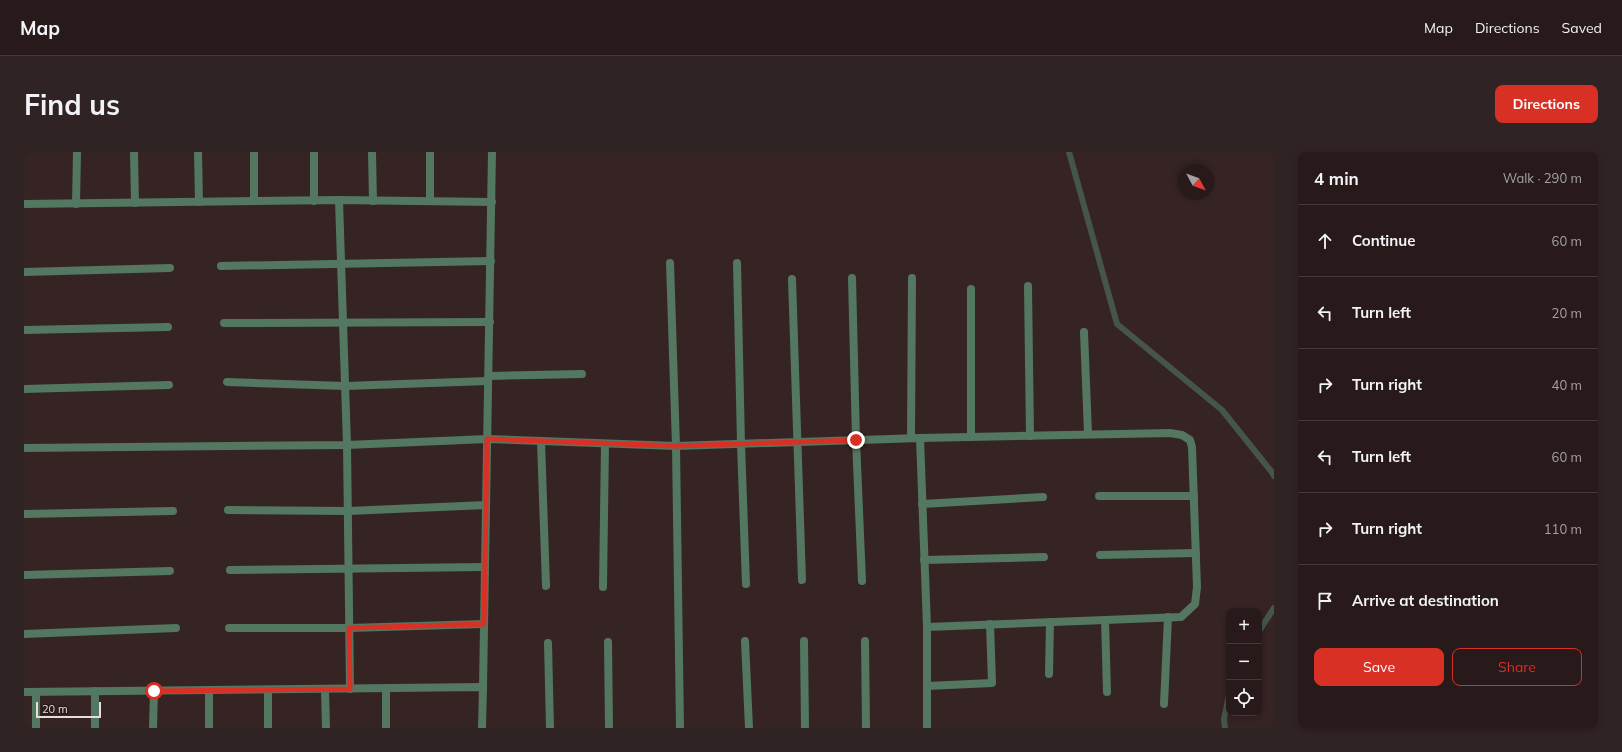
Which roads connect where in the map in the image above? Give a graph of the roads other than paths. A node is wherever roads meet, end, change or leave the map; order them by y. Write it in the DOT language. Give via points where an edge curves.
graph roads {
  1 [pos="77,152"];
  2 [pos="134,152"];
  3 [pos="198,152"];
  4 [pos="254,152"];
  5 [pos="314,152"];
  6 [pos="372,152"];
  7 [pos="430,152"];
  8 [pos="492,152"];
  9 [pos="339,200"];
  10 [pos="254,201"];
  11 [pos="314,201"];
  12 [pos="373,201"];
  13 [pos="430,201"];
  14 [pos="199,202"];
  15 [pos="492,202"];
  16 [pos="135,203"];
  17 [pos="24,204"];
  18 [pos="76,204"];
  19 [pos="491,261"];
  20 [pos="670,263"];
  21 [pos="737,263"];
  22 [pos="341,265"];
  23 [pos="221,266"];
  24 [pos="170,268"];
  25 [pos="24,272"];
  26 [pos="852,278"];
  27 [pos="912,278"];
  28 [pos="792,279"];
  29 [pos="1028,286"];
  30 [pos="971,289"];
  31 [pos="343,322"];
  32 [pos="490,322"];
  33 [pos="224,323"];
  34 [pos="168,327"];
  35 [pos="24,330"];
  36 [pos="1084,332"];
  37 [pos="582,374"];
  38 [pos="488,378"];
  39 [pos="227,382"];
  40 [pos="169,386"];
  41 [pos="345,386"];
  42 [pos="24,389"];
  43 [pos="1088,434"];
  44 [pos="1030,436"];
  45 [pos="971,437"];
  46 [pos="916,438"];
  47 [pos="487,439"];
  48 [pos="856,440"];
  49 [pos="541,441"];
  50 [pos="798,442"];
  51 [pos="605,444"];
  52 [pos="741,444"];
  53 [pos="347,445"];
  54 [pos="676,446"];
  55 [pos="24,448"];
  56 [pos="1099,496"];
  57 [pos="1194,496"];
  58 [pos="1043,497"];
  59 [pos="922,504"];
  60 [pos="486,505"];
  61 [pos="228,510"];
  62 [pos="173,511"];
  63 [pos="348,512"];
  64 [pos="24,514"];
  65 [pos="1196,553"];
  66 [pos="1100,555"];
  67 [pos="1044,557"];
  68 [pos="924,560"];
  69 [pos="485,567"];
  70 [pos="348,569"];
  71 [pos="230,570"];
  72 [pos="170,571"];
  73 [pos="24,575"];
  74 [pos="802,580"];
  75 [pos="862,581"];
  76 [pos="746,584"];
  77 [pos="546,586"];
  78 [pos="603,587"];
  79 [pos="1168,617"];
  80 [pos="1105,620"];
  81 [pos="1050,622"];
  82 [pos="484,624"];
  83 [pos="990,624"];
  84 [pos="927,626"];
  85 [pos="176,628"];
  86 [pos="229,628"];
  87 [pos="349,628"];
  88 [pos="24,634"];
  89 [pos="745,641"];
  90 [pos="804,641"];
  91 [pos="864,641"];
  92 [pos="608,642"];
  93 [pos="548,643"];
  94 [pos="1049,674"];
  95 [pos="483,687"];
  96 [pos="927,687"];
  97 [pos="350,689"];
  98 [pos="386,689"];
  99 [pos="268,690"];
  100 [pos="325,690"];
  101 [pos="154,691"];
  102 [pos="209,691"];
  103 [pos="24,692"];
  104 [pos="36,692"];
  105 [pos="96,692"];
  106 [pos="1107,692"];
  107 [pos="1164,704"];
  108 [pos="36,728"];
  109 [pos="95,728"];
  110 [pos="153,728"];
  111 [pos="208,728"];
  112 [pos="268,728"];
  113 [pos="326,728"];
  114 [pos="386,728"];
  115 [pos="482,728"];
  116 [pos="550,728"];
  117 [pos="609,728"];
  118 [pos="680,728"];
  119 [pos="749,728"];
  120 [pos="805,728"];
  121 [pos="866,728"];
  122 [pos="927,728"];
  1 -- 18 [label="street"];
  2 -- 16 [label="street"];
  3 -- 14 [label="street"];
  4 -- 10 [label="street"];
  5 -- 11 [label="street"];
  6 -- 12 [label="street"];
  7 -- 13 [label="street"];
  8 -- 15 [label="street"];
  9 -- 11 [label="street"];
  9 -- 12 [label="street"];
  9 -- 22 [label="street"];
  10 -- 11 [label="street"];
  10 -- 14 [label="street"];
  12 -- 13 [label="street"];
  13 -- 15 [label="street"];
  14 -- 16 [label="street"];
  15 -- 19 [label="street"];
  16 -- 18 [label="street"];
  17 -- 18 [label="street"];
  19 -- 22 [label="street"];
  19 -- 32 [label="street"];
  20 -- 54 [label="street"];
  21 -- 52 [label="street"];
  22 -- 23 [label="street"];
  22 -- 31 [label="street"];
  24 -- 25 [label="street"];
  26 -- 48 [label="street"];
  27 -- 46 [label="street"];
  28 -- 50 [label="street"];
  29 -- 44 [label="street"];
  30 -- 45 [label="street"];
  31 -- 32 [label="street"];
  31 -- 33 [label="street"];
  31 -- 41 [label="street"];
  32 -- 38 [label="street"];
  34 -- 35 [label="street"];
  36 -- 43 [label="street"];
  37 -- 38 [label="street"];
  38 -- 41 [label="street"];
  38 -- 47 [label="street"];
  39 -- 41 [label="street"];
  40 -- 42 [label="street"];
  41 -- 53 [label="street"];
  43 -- 44 [label="street"];
  43 -- 57 [label="street" via="1182,435 1190,440 1192,447"];
  44 -- 45 [label="street"];
  45 -- 46 [label="street"];
  46 -- 48 [label="street"];
  46 -- 59 [label="street"];
  47 -- 49 [label="street"];
  47 -- 53 [label="street"];
  47 -- 60 [label="street"];
  48 -- 50 [label="street"];
  48 -- 75 [label="street"];
  49 -- 51 [label="street"];
  49 -- 77 [label="street"];
  50 -- 52 [label="street"];
  50 -- 74 [label="street"];
  51 -- 54 [label="street"];
  51 -- 78 [label="street"];
  52 -- 54 [label="street"];
  52 -- 76 [label="street"];
  53 -- 55 [label="street"];
  53 -- 63 [label="street"];
  54 -- 118 [label="street"];
  56 -- 57 [label="street"];
  57 -- 65 [label="street"];
  58 -- 59 [label="street"];
  59 -- 68 [label="street"];
  60 -- 63 [label="street"];
  60 -- 69 [label="street"];
  61 -- 63 [label="street"];
  62 -- 64 [label="street"];
  63 -- 70 [label="street"];
  65 -- 66 [label="street"];
  65 -- 79 [label="street" via="1195,604 1181,617"];
  67 -- 68 [label="street"];
  68 -- 84 [label="street"];
  69 -- 70 [label="street"];
  69 -- 82 [label="street"];
  70 -- 71 [label="street"];
  70 -- 87 [label="street"];
  72 -- 73 [label="street"];
  79 -- 80 [label="street"];
  79 -- 107 [label="street"];
  80 -- 81 [label="street"];
  80 -- 106 [label="street"];
  81 -- 83 [label="street"];
  81 -- 94 [label="street"];
  82 -- 87 [label="street"];
  82 -- 95 [label="street"];
  83 -- 84 [label="street"];
  83 -- 96 [label="street" via="992,683"];
  84 -- 96 [label="street"];
  85 -- 88 [label="street"];
  86 -- 87 [label="street"];
  87 -- 97 [label="street"];
  89 -- 119 [label="street"];
  90 -- 120 [label="street"];
  91 -- 121 [label="street"];
  92 -- 117 [label="street"];
  93 -- 116 [label="street"];
  95 -- 98 [label="street"];
  95 -- 115 [label="street"];
  96 -- 122 [label="street"];
  97 -- 98 [label="street"];
  97 -- 100 [label="street"];
  98 -- 114 [label="street"];
  99 -- 100 [label="street"];
  99 -- 102 [label="street"];
  99 -- 112 [label="street"];
  100 -- 113 [label="street"];
  101 -- 102 [label="street"];
  101 -- 105 [label="street"];
  101 -- 110 [label="street"];
  102 -- 111 [label="street"];
  103 -- 104 [label="street"];
  104 -- 105 [label="street"];
  104 -- 108 [label="street"];
  105 -- 109 [label="street"];
}
